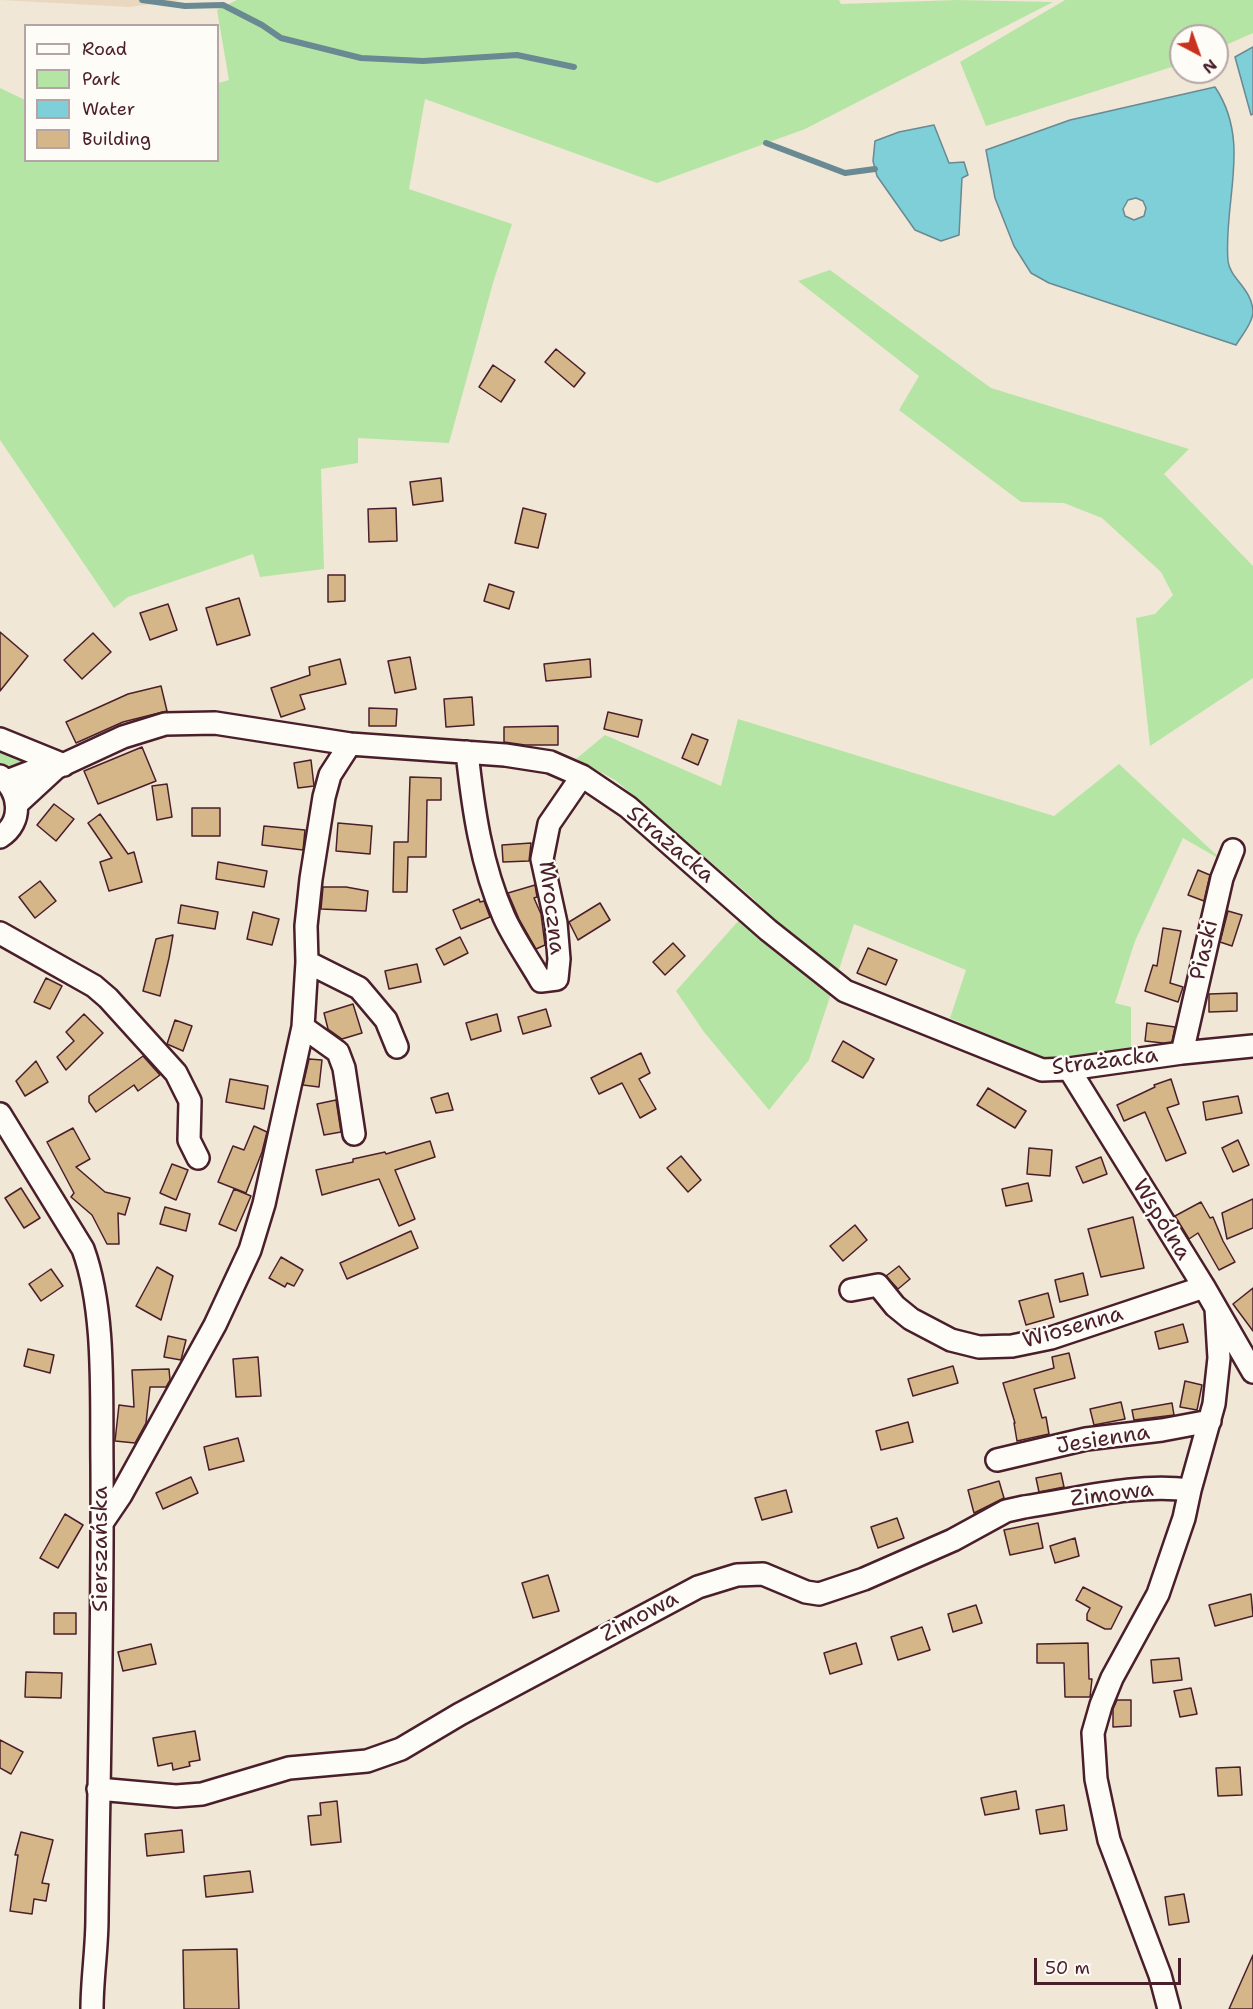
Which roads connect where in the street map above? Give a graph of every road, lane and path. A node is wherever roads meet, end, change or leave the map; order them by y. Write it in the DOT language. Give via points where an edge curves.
graph roads {
  1 [pos="0,739"];
  2 [pos="350,744"];
  3 [pos="467,752"];
  4 [pos="60,766"];
  5 [pos="582,776"];
  6 [pos="4,778"];
  7 [pos="17,804"];
  8 [pos="0,837"];
  9 [pos="1233,850"];
  10 [pos="0,933"];
  11 [pos="307,962"];
  12 [pos="303,1027"];
  13 [pos="1253,1046"];
  14 [pos="397,1047"];
  15 [pos="1182,1053"];
  16 [pos="1069,1069"];
  17 [pos="0,1114"];
  18 [pos="354,1134"];
  19 [pos="198,1158"];
  20 [pos="1204,1287"];
  21 [pos="851,1290"];
  22 [pos="1216,1308"];
  23 [pos="1253,1372"];
  24 [pos="1210,1421"];
  25 [pos="997,1460"];
  26 [pos="1190,1490"];
  27 [pos="102,1523"];
  28 [pos="98,1789"];
  29 [pos="92,2009"];
  30 [pos="1169,2009"];
  1 -- 4 [label="street"];
  2 -- 3 [label="street, Strażacka"];
  2 -- 4 [label="street, Strażacka" via="215,723 165,724 123,737"];
  2 -- 11 [label="street" via="330,775 324,797 306,926"];
  3 -- 5 [label="street, Strażacka" via="550,762"];
  3 -- 5 [label="street, Mroczna" via="487,871 505,918 541,981 556,979 559,959 556,923 542,859 549,824"];
  4 -- 6 [label="street, Strażacka"];
  4 -- 7 [label="street, Strażacka"];
  5 -- 16 [label="street, Strażacka" via="628,807 768,930 845,991 1042,1070"];
  6 -- 7 [label="street" via="14,791"];
  7 -- 8 [label="street" via="14,821"];
  9 -- 15 [label="street, Piaski" via="1222,878"];
  10 -- 19 [label="street" via="94,986 176,1073 190,1101 189,1140"];
  11 -- 12 [label="street"];
  11 -- 14 [label="street" via="359,988 386,1020"];
  12 -- 18 [label="street" via="338,1052"];
  12 -- 27 [label="street" via="250,1250 215,1325"];
  13 -- 15 [label="street, Strażacka"];
  15 -- 16 [label="street, Strażacka"];
  16 -- 20 [label="street, Wspólna"];
  17 -- 27 [label="street, Sierszańska" via="64,1216 92,1273 101,1388"];
  20 -- 21 [label="street, Wiosenna" via="1051,1338 1012,1346 979,1347 951,1340 911,1319 878,1285"];
  20 -- 22 [label="street, Wspólna"];
  22 -- 23 [label="street, Wspólna"];
  22 -- 24 [label="street" via="1219,1358"];
  24 -- 25 [label="street, Jesienna" via="1162,1431 1086,1439"];
  24 -- 26 [label="street"];
  26 -- 28 [label="street, Zimowa" via="1137,1488 1006,1511 864,1579 819,1594 763,1574 718,1579 573,1653 401,1749 368,1761 289,1767 202,1794"];
  26 -- 30 [label="street" via="1158,1594 1112,1678 1093,1733 1096,1779 1109,1840"];
  27 -- 28 [label="street, Sierszańska"];
  28 -- 29 [label="street, Sierszańska"];
}
